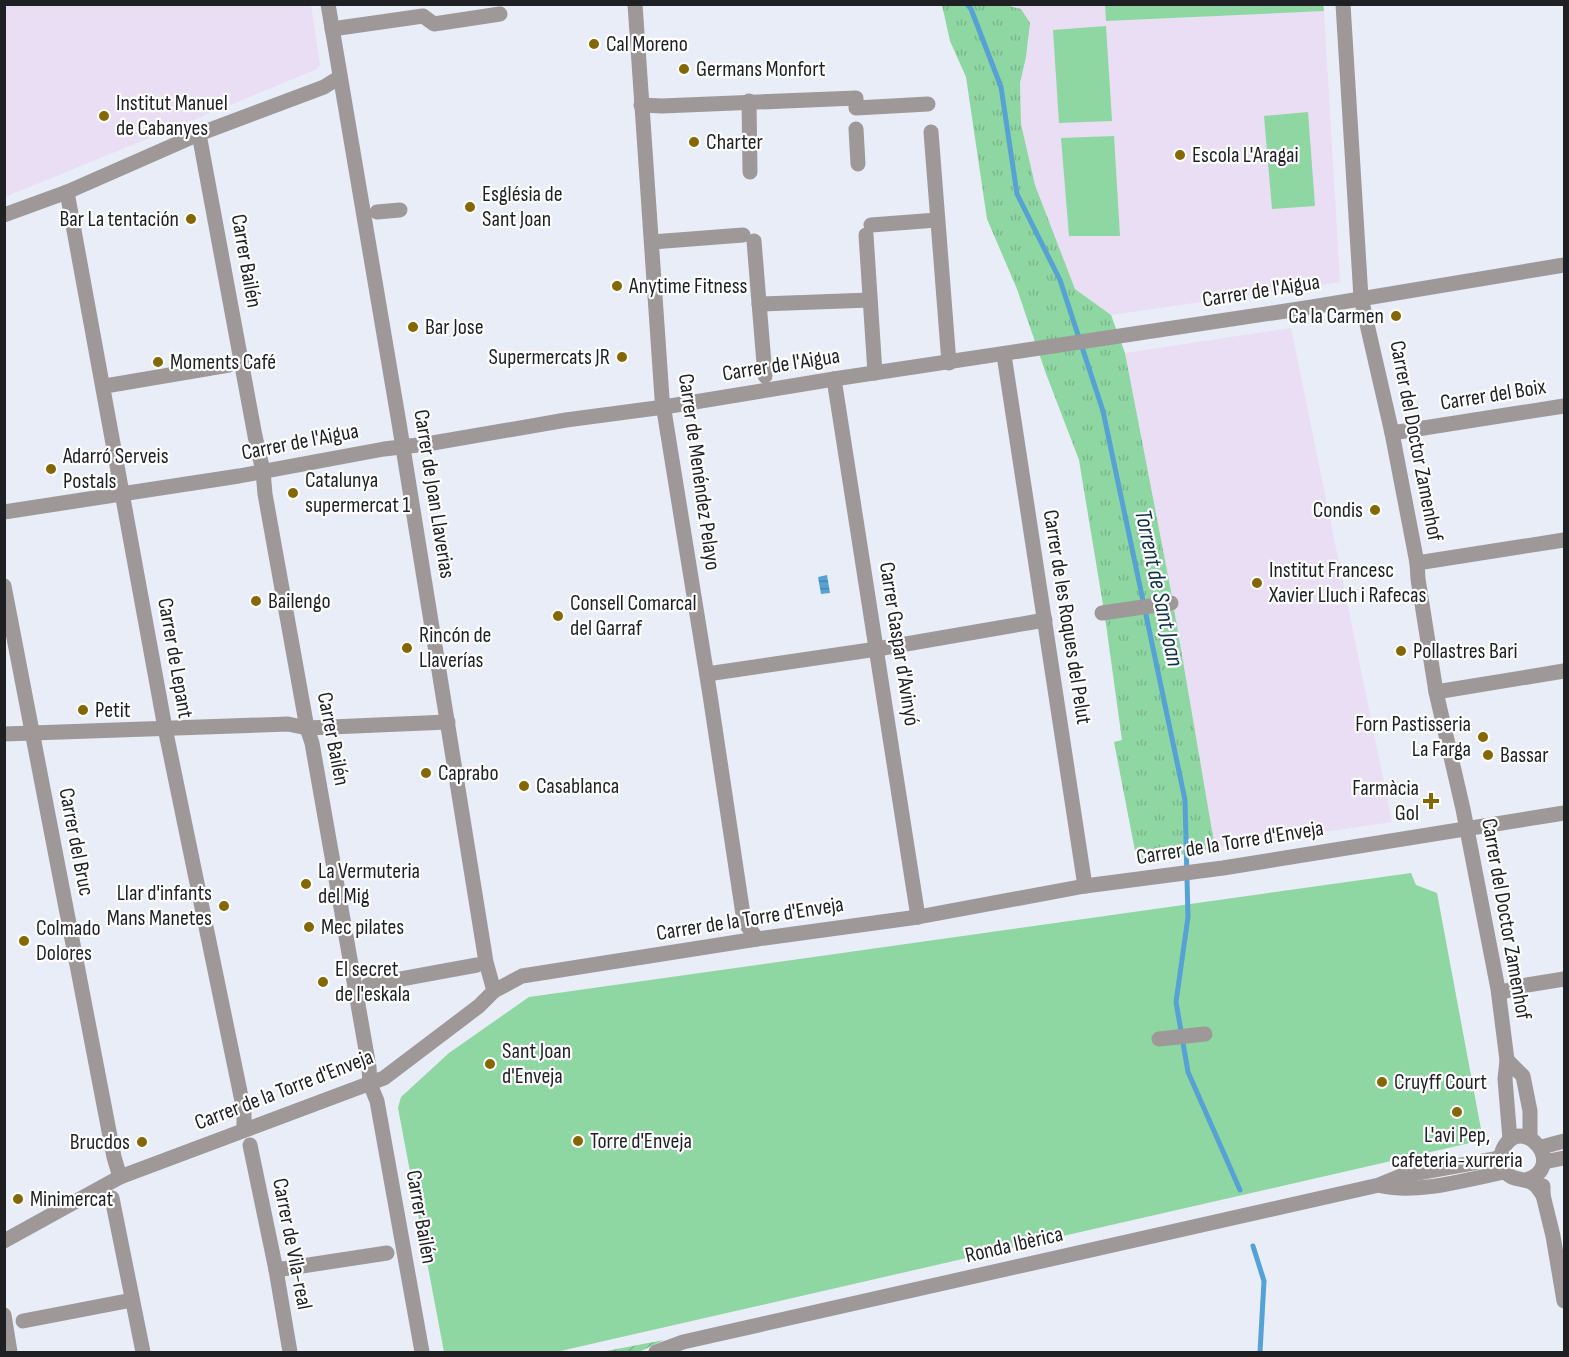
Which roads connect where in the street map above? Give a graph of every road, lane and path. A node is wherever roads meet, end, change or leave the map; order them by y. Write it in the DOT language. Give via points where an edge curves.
graph roads {
  1 [pos="328,4"];
  2 [pos="635,4"];
  3 [pos="1343,4"];
  4 [pos="500,14"];
  5 [pos="332,29"];
  6 [pos="340,77"];
  7 [pos="749,101"];
  8 [pos="928,104"];
  9 [pos="641,105"];
  10 [pos="856,129"];
  11 [pos="931,132"];
  12 [pos="199,134"];
  13 [pos="858,164"];
  14 [pos="750,172"];
  15 [pos="67,192"];
  16 [pos="400,210"];
  17 [pos="377,212"];
  18 [pos="4,215"];
  19 [pos="937,220"];
  20 [pos="652,242"];
  21 [pos="1564,266"];
  22 [pos="1361,298"];
  23 [pos="870,300"];
  24 [pos="759,304"];
  25 [pos="1004,355"];
  26 [pos="949,363"];
  27 [pos="229,365"];
  28 [pos="875,373"];
  29 [pos="765,376"];
  30 [pos="834,379"];
  31 [pos="111,385"];
  32 [pos="1564,406"];
  33 [pos="664,407"];
  34 [pos="1392,433"];
  35 [pos="402,446"];
  36 [pos="263,471"];
  37 [pos="122,493"];
  38 [pos="4,512"];
  39 [pos="1564,540"];
  40 [pos="1417,563"];
  41 [pos="4,586"];
  42 [pos="1171,603"];
  43 [pos="1102,613"];
  44 [pos="1045,620"];
  45 [pos="877,649"];
  46 [pos="1564,670"];
  47 [pos="707,674"];
  48 [pos="1436,692"];
  49 [pos="448,722"];
  50 [pos="165,728"];
  51 [pos="307,728"];
  52 [pos="33,733"];
  53 [pos="4,734"];
  54 [pos="1564,813"];
  55 [pos="1466,829"];
  56 [pos="1085,886"];
  57 [pos="918,917"];
  58 [pos="757,939"];
  59 [pos="477,965"];
  60 [pos="1564,979"];
  61 [pos="368,986"];
  62 [pos="494,991"];
  63 [pos="1498,993"];
  64 [pos="1205,1034"];
  65 [pos="1159,1039"];
  66 [pos="1507,1060"];
  67 [pos="370,1084"];
  68 [pos="247,1138"];
  69 [pos="1510,1140"];
  70 [pos="1564,1141"];
  71 [pos="1564,1158"];
  72 [pos="1536,1160"];
  73 [pos="1503,1165"];
  74 [pos="120,1177"];
  75 [pos="112,1198"];
  76 [pos="4,1241"];
  77 [pos="387,1253"];
  78 [pos="276,1270"];
  79 [pos="132,1300"];
  80 [pos="1564,1301"];
  81 [pos="4,1315"];
  82 [pos="23,1321"];
  83 [pos="658,1352"];
  84 [pos="10,1353"];
  85 [pos="143,1353"];
  86 [pos="290,1353"];
  87 [pos="422,1353"];
  1 -- 5 [label="street, Carrer de Joan Llaverias"];
  2 -- 9 [label="street, Carrer de Menéndez Pelayo"];
  3 -- 22 [label="street, Carrer del Doctor Zamenhof"];
  4 -- 5 [label="street" via="434,24 423,16"];
  5 -- 6 [label="street, Carrer de Joan Llaverias"];
  6 -- 12 [label="street" via="324,87"];
  6 -- 35 [label="street, Carrer de Joan Llaverias"];
  7 -- 8 [label="street" via="856,98 856,108"];
  7 -- 9 [label="street"];
  7 -- 14 [label="street"];
  9 -- 20 [label="street, Carrer de Menéndez Pelayo"];
  10 -- 13 [label="street"];
  11 -- 19 [label="street"];
  12 -- 15 [label="street"];
  12 -- 36 [label="street, Carrer Bailén"];
  15 -- 18 [label="street"];
  15 -- 37 [label="street, Carrer de Lepant"];
  16 -- 17 [label="street"];
  19 -- 23 [label="street" via="868,230"];
  19 -- 26 [label="street"];
  20 -- 24 [label="street" via="749,238"];
  20 -- 33 [label="street, Carrer de Menéndez Pelayo"];
  21 -- 22 [label="street, Carrer de l'Aigua"];
  22 -- 25 [label="street, Carrer de l'Aigua"];
  22 -- 34 [label="street, Carrer del Doctor Zamenhof"];
  23 -- 24 [label="street"];
  23 -- 28 [label="street"];
  24 -- 29 [label="street"];
  25 -- 26 [label="street, Carrer de l'Aigua"];
  25 -- 44 [label="street, Carrer de les Roques del Pelut"];
  26 -- 28 [label="street, Carrer de l'Aigua"];
  27 -- 31 [label="street"];
  28 -- 30 [label="street, Carrer de l'Aigua"];
  30 -- 33 [label="street, Carrer de l'Aigua"];
  30 -- 45 [label="street, Carrer Gaspar d'Avinyó"];
  32 -- 34 [label="street, Carrer del Boix"];
  33 -- 35 [label="street, Carrer de l'Aigua"];
  33 -- 47 [label="street, Carrer de Menéndez Pelayo"];
  34 -- 40 [label="street, Carrer del Doctor Zamenhof"];
  35 -- 36 [label="street, Carrer de l'Aigua"];
  35 -- 49 [label="street, Carrer de Joan Llaverias"];
  36 -- 37 [label="street, Carrer de l'Aigua"];
  36 -- 51 [label="street, Carrer Bailén"];
  37 -- 38 [label="street, Carrer de l'Aigua"];
  37 -- 50 [label="street, Carrer de Lepant"];
  39 -- 40 [label="street"];
  40 -- 48 [label="street, Carrer del Doctor Zamenhof"];
  41 -- 52 [label="street, Carrer del Bruc"];
  42 -- 43 [label="street"];
  44 -- 45 [label="street"];
  44 -- 56 [label="street, Carrer de les Roques del Pelut"];
  45 -- 47 [label="street"];
  45 -- 57 [label="street, Carrer Gaspar d'Avinyó"];
  46 -- 48 [label="street"];
  47 -- 58 [label="street, Carrer de Menéndez Pelayo" via="744,921"];
  48 -- 55 [label="street, Carrer del Doctor Zamenhof"];
  49 -- 51 [label="street"];
  49 -- 62 [label="street, Carrer de Joan Llaverias"];
  50 -- 51 [label="street" via="288,724"];
  50 -- 52 [label="street"];
  50 -- 68 [label="street, Carrer de Lepant"];
  51 -- 67 [label="street, Carrer Bailén"];
  52 -- 53 [label="street"];
  52 -- 74 [label="street, Carrer del Bruc"];
  54 -- 55 [label="street, Carrer de la Torre d'Enveja"];
  55 -- 56 [label="street, Carrer de la Torre d'Enveja"];
  55 -- 63 [label="street, Carrer del Doctor Zamenhof"];
  56 -- 57 [label="street, Carrer de la Torre d'Enveja"];
  57 -- 58 [label="street, Carrer de la Torre d'Enveja"];
  58 -- 62 [label="street, Carrer de la Torre d'Enveja" via="522,976"];
  59 -- 61 [label="street"];
  60 -- 63 [label="street"];
  62 -- 67 [label="street, Carrer de la Torre d'Enveja" via="384,1078"];
  63 -- 66 [label="street, Carrer del Doctor Zamenhof"];
  64 -- 65 [label="street"];
  66 -- 69 [label="street, Carrer del Doctor Zamenhof"];
  66 -- 72 [label="street" via="1523,1076"];
  67 -- 68 [label="street, Carrer de la Torre d'Enveja"];
  67 -- 87 [label="street, Carrer Bailén" via="377,1101"];
  68 -- 74 [label="street, Carrer de la Torre d'Enveja"];
  68 -- 78 [label="street, Carrer de Vila-real"];
  69 -- 72 [label="street" via="1520,1137"];
  69 -- 73 [label="street" via="1505,1145"];
  70 -- 72 [label="street"];
  71 -- 72 [label="street"];
  72 -- 73 [label="street" via="1518,1180"];
  72 -- 80 [label="street" via="1535,1185 1542,1195 1553,1236"];
  73 -- 83 [label="street, Ronda Ibèrica" via="1401,1176 1379,1185 683,1342"];
  74 -- 76 [label="street, Carrer de la Torre d'Enveja"];
  75 -- 79 [label="street"];
  77 -- 78 [label="street"];
  78 -- 86 [label="street, Carrer de Vila-real"];
  79 -- 82 [label="street"];
  79 -- 85 [label="street"];
  81 -- 84 [label="street"];
}
